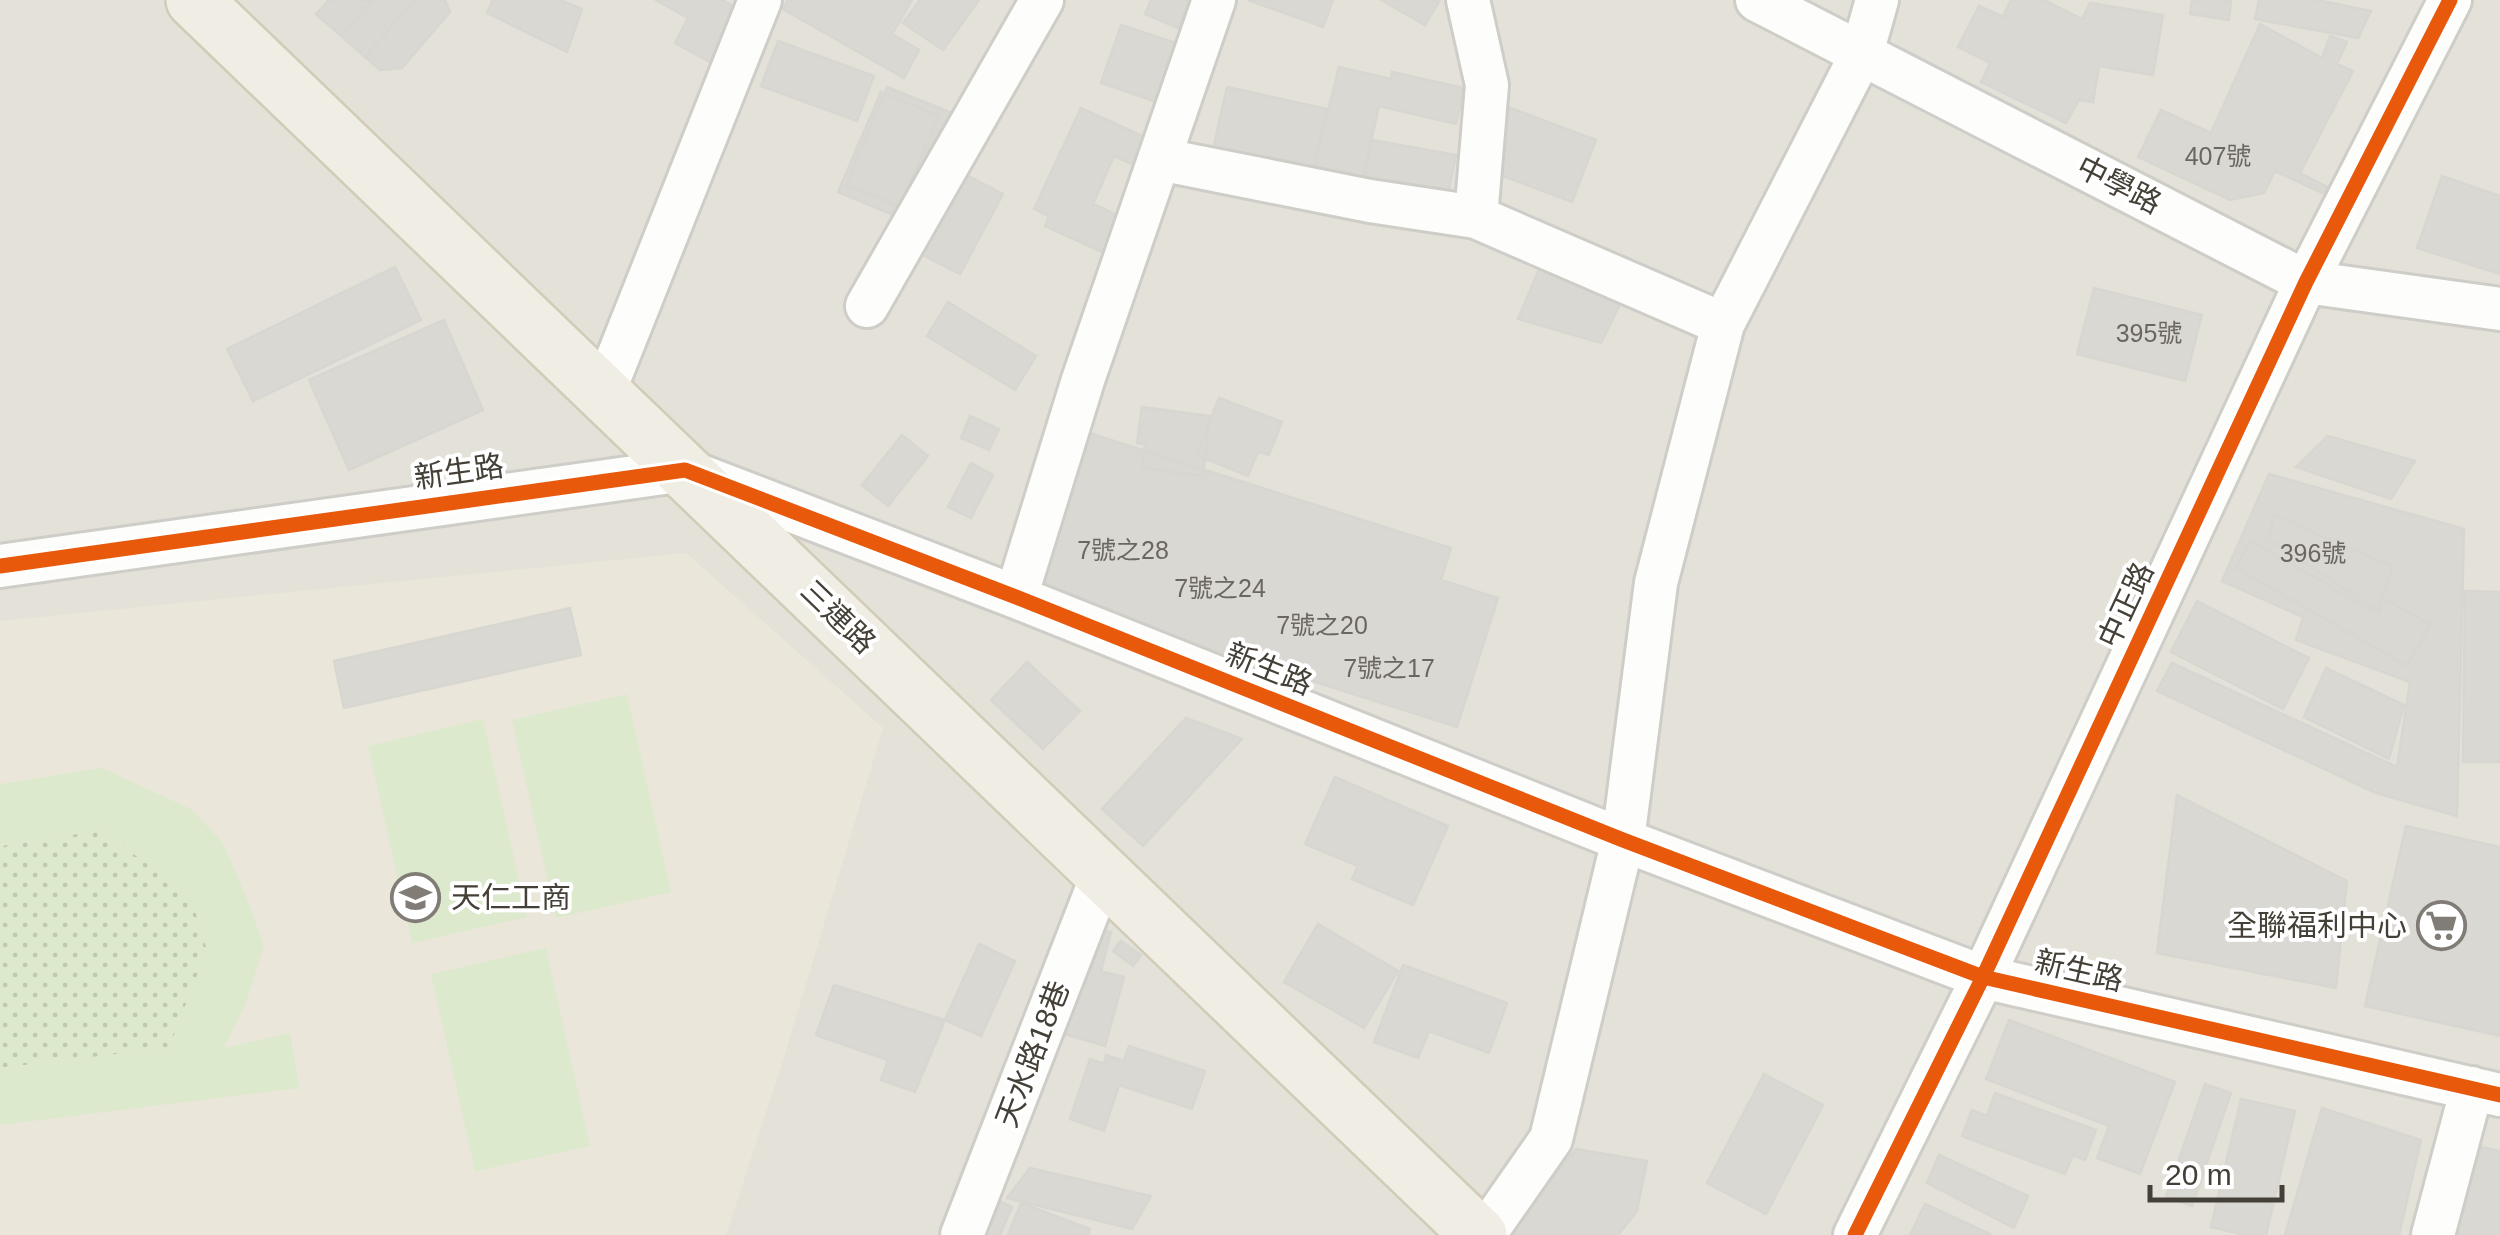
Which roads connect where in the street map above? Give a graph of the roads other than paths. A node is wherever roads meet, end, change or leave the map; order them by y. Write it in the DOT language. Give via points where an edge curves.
graph roads {
  1 [pos="194,0"];
  2 [pos="760,0"];
  3 [pos="1042,0"];
  4 [pos="1214,0"];
  5 [pos="1468,0"];
  6 [pos="1757,0"];
  7 [pos="1876,0"];
  8 [pos="2450,0"];
  9 [pos="1862,53"];
  10 [pos="1159,159"];
  11 [pos="1476,217"];
  12 [pos="2306,282"];
  13 [pos="868,306"];
  14 [pos="2500,309"];
  15 [pos="1723,324"];
  16 [pos="604,392"];
  17 [pos="685,470"];
  18 [pos="0,566"];
  19 [pos="1016,597"];
  20 [pos="1623,840"];
  21 [pos="1103,874"];
  22 [pos="1983,977"];
  23 [pos="2486,1092"];
  24 [pos="962,1235"];
  25 [pos="1482,1235"];
  26 [pos="1855,1235"];
  27 [pos="2433,1235"];
  1 -- 16 [label="main road, 三連路"];
  2 -- 16 [label="street"];
  3 -- 13 [label="street"];
  4 -- 10 [label="street"];
  5 -- 11 [label="street" via="1487,85"];
  6 -- 9 [label="street, 中學路"];
  7 -- 9 [label="street"];
  8 -- 12 [label="street, 中正路"];
  9 -- 12 [label="street, 中學路"];
  9 -- 15 [label="street"];
  10 -- 11 [label="street"];
  10 -- 19 [label="street"];
  11 -- 15 [label="street"];
  12 -- 14 [label="street, 中學路"];
  12 -- 22 [label="street, 中正路"];
  15 -- 20 [label="street" via="1656,583"];
  16 -- 17 [label="main road, 三連路"];
  17 -- 18 [label="street, 新生路"];
  17 -- 19 [label="street, 新生路"];
  17 -- 21 [label="main road, 三連路"];
  19 -- 20 [label="street, 新生路"];
  20 -- 22 [label="street, 新生路"];
  20 -- 25 [label="street" via="1551,1138"];
  21 -- 24 [label="street, 天水路18巷"];
  21 -- 25 [label="main road, 三連路"];
  22 -- 23 [label="street, 新生路"];
  22 -- 26 [label="street, 中正路"];
  23 -- 27 [label="street"];
}
